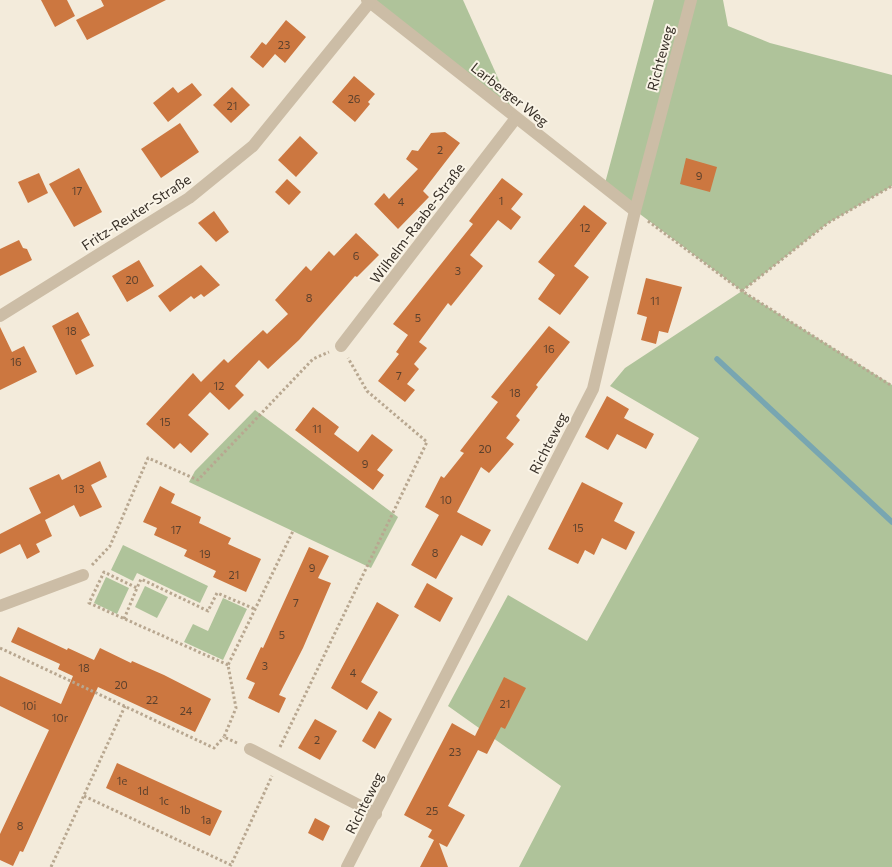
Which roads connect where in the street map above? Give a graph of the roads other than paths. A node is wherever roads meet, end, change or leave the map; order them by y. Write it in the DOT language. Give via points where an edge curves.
graph roads {
  1 [pos="691,0"];
  2 [pos="368,1"];
  3 [pos="516,118"];
  4 [pos="635,211"];
  5 [pos="0,316"];
  6 [pos="341,346"];
  7 [pos="83,575"];
  8 [pos="0,606"];
  9 [pos="250,749"];
  10 [pos="376,814"];
  11 [pos="347,867"];
  1 -- 4 [label="street, Richteweg"];
  2 -- 3 [label="street, Larberger Weg"];
  2 -- 5 [label="street, Fritz-Reuter-Straße" via="253,146 188,198"];
  3 -- 4 [label="street, Larberger Weg"];
  3 -- 6 [label="street, Wilhelm-Raabe-Straße"];
  4 -- 10 [label="street, Richteweg" via="592,389"];
  7 -- 8 [label="street"];
  9 -- 10 [label="street"];
  10 -- 11 [label="street, Richteweg"];
}
